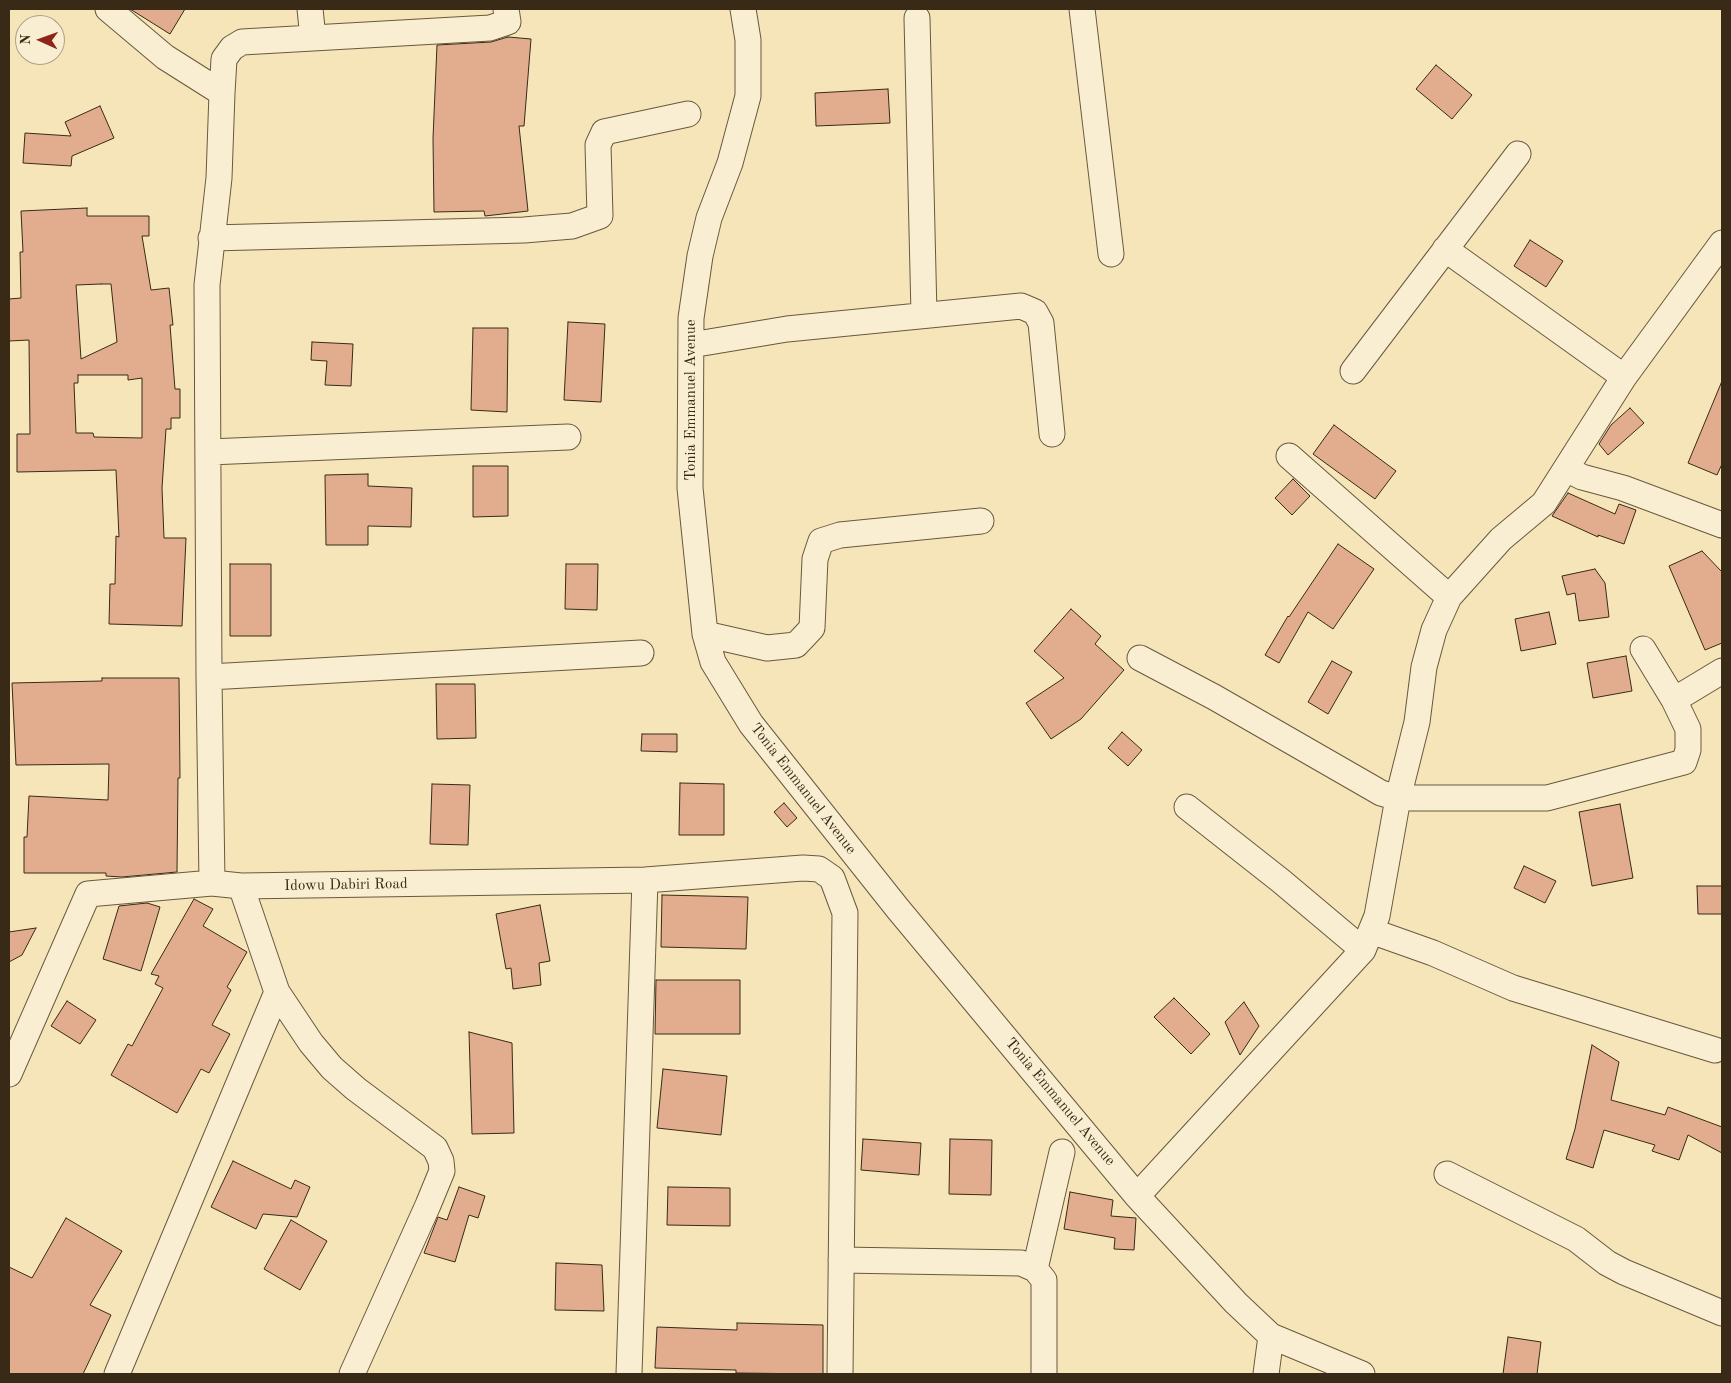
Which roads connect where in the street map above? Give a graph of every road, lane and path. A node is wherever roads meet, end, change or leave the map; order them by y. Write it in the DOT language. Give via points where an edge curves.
graph roads {
  1 [pos="108,9"];
  2 [pos="310,9"];
  3 [pos="506,9"];
  4 [pos="743,9"];
  5 [pos="1082,9"];
  6 [pos="917,18"];
  7 [pos="313,38"];
  8 [pos="222,93"];
  9 [pos="688,114"];
  10 [pos="1518,154"];
  11 [pos="211,238"];
  12 [pos="1722,243"];
  13 [pos="1445,249"];
  14 [pos="1111,254"];
  15 [pos="924,315"];
  16 [pos="691,346"];
  17 [pos="1353,372"];
  18 [pos="1624,377"];
  19 [pos="1052,434"];
  20 [pos="568,437"];
  21 [pos="209,452"];
  22 [pos="1289,456"];
  23 [pos="1566,469"];
  24 [pos="981,520"];
  25 [pos="1722,525"];
  26 [pos="1449,597"];
  27 [pos="706,634"];
  28 [pos="1643,649"];
  29 [pos="641,654"];
  30 [pos="1140,658"];
  31 [pos="1722,670"];
  32 [pos="209,677"];
  33 [pos="1674,700"];
  34 [pos="1398,798"];
  35 [pos="1187,807"];
  36 [pos="645,880"];
  37 [pos="212,883"];
  38 [pos="241,886"];
  39 [pos="1367,941"];
  40 [pos="277,992"];
  41 [pos="1715,1050"];
  42 [pos="9,1074"];
  43 [pos="1062,1152"];
  44 [pos="1447,1174"];
  45 [pos="1137,1196"];
  46 [pos="841,1260"];
  47 [pos="1035,1269"];
  48 [pos="1722,1313"];
  49 [pos="1271,1336"];
  50 [pos="117,1374"];
  51 [pos="352,1374"];
  52 [pos="629,1374"];
  53 [pos="840,1374"];
  54 [pos="1044,1374"];
  55 [pos="1266,1374"];
  56 [pos="1362,1374"];
  1 -- 8 [label="street" via="165,57"];
  2 -- 7 [label="street"];
  3 -- 7 [label="street" via="508,22 490,28"];
  4 -- 16 [label="street, Tonia Emmanuel Avenue" via="748,40 748,96 700,256 690,318"];
  5 -- 14 [label="street"];
  6 -- 15 [label="street"];
  7 -- 8 [label="street" via="242,42 232,48 224,59"];
  8 -- 11 [label="street" via="219,178"];
  9 -- 11 [label="street" via="604,132 598,146 600,216 572,226"];
  10 -- 13 [label="street"];
  11 -- 21 [label="street" via="207,285"];
  12 -- 18 [label="street"];
  13 -- 17 [label="street"];
  13 -- 18 [label="street"];
  15 -- 16 [label="street" via="787,329"];
  15 -- 19 [label="street" via="1021,306 1035,312 1042,323"];
  16 -- 27 [label="street, Tonia Emmanuel Avenue" via="690,488"];
  18 -- 23 [label="street"];
  20 -- 21 [label="street"];
  21 -- 32 [label="street"];
  22 -- 26 [label="street"];
  23 -- 25 [label="street"];
  23 -- 26 [label="street" via="1544,503 1502,539"];
  24 -- 27 [label="street" via="840,535 821,541 815,559 812,628 796,646 767,648"];
  26 -- 34 [label="street" via="1434,630 1424,667 1417,722"];
  27 -- 45 [label="street, Tonia Emmanuel Avenue" via="713,662 751,724 898,909"];
  28 -- 33 [label="street"];
  29 -- 32 [label="street"];
  30 -- 34 [label="street" via="1214,697 1367,787"];
  31 -- 33 [label="street"];
  32 -- 37 [label="street"];
  33 -- 34 [label="street" via="1688,729 1688,750 1684,762 1547,798"];
  34 -- 39 [label="street" via="1378,916"];
  35 -- 39 [label="street" via="1282,881"];
  36 -- 38 [label="street, Idowu Dabiri Road"];
  36 -- 46 [label="street, Idowu Dabiri Road" via="803,868 819,869 832,878 845,913"];
  36 -- 52 [label="street"];
  37 -- 38 [label="street, Idowu Dabiri Road"];
  37 -- 42 [label="street, Idowu Dabiri Road" via="88,894"];
  38 -- 40 [label="street"];
  39 -- 41 [label="street" via="1433,953 1513,988"];
  39 -- 45 [label="street"];
  40 -- 50 [label="street"];
  40 -- 51 [label="street" via="332,1068 435,1148 441,1161 442,1171 425,1213"];
  43 -- 47 [label="street"];
  44 -- 48 [label="street" via="1576,1239 1624,1272"];
  45 -- 49 [label="street, Tonia Emmanuel Avenue"];
  46 -- 47 [label="street" via="1021,1263"];
  46 -- 53 [label="street, Idowu Dabiri Road"];
  47 -- 54 [label="street" via="1044,1280"];
  49 -- 55 [label="street"];
  49 -- 56 [label="street, Tonia Emmanuel Avenue"];
}
